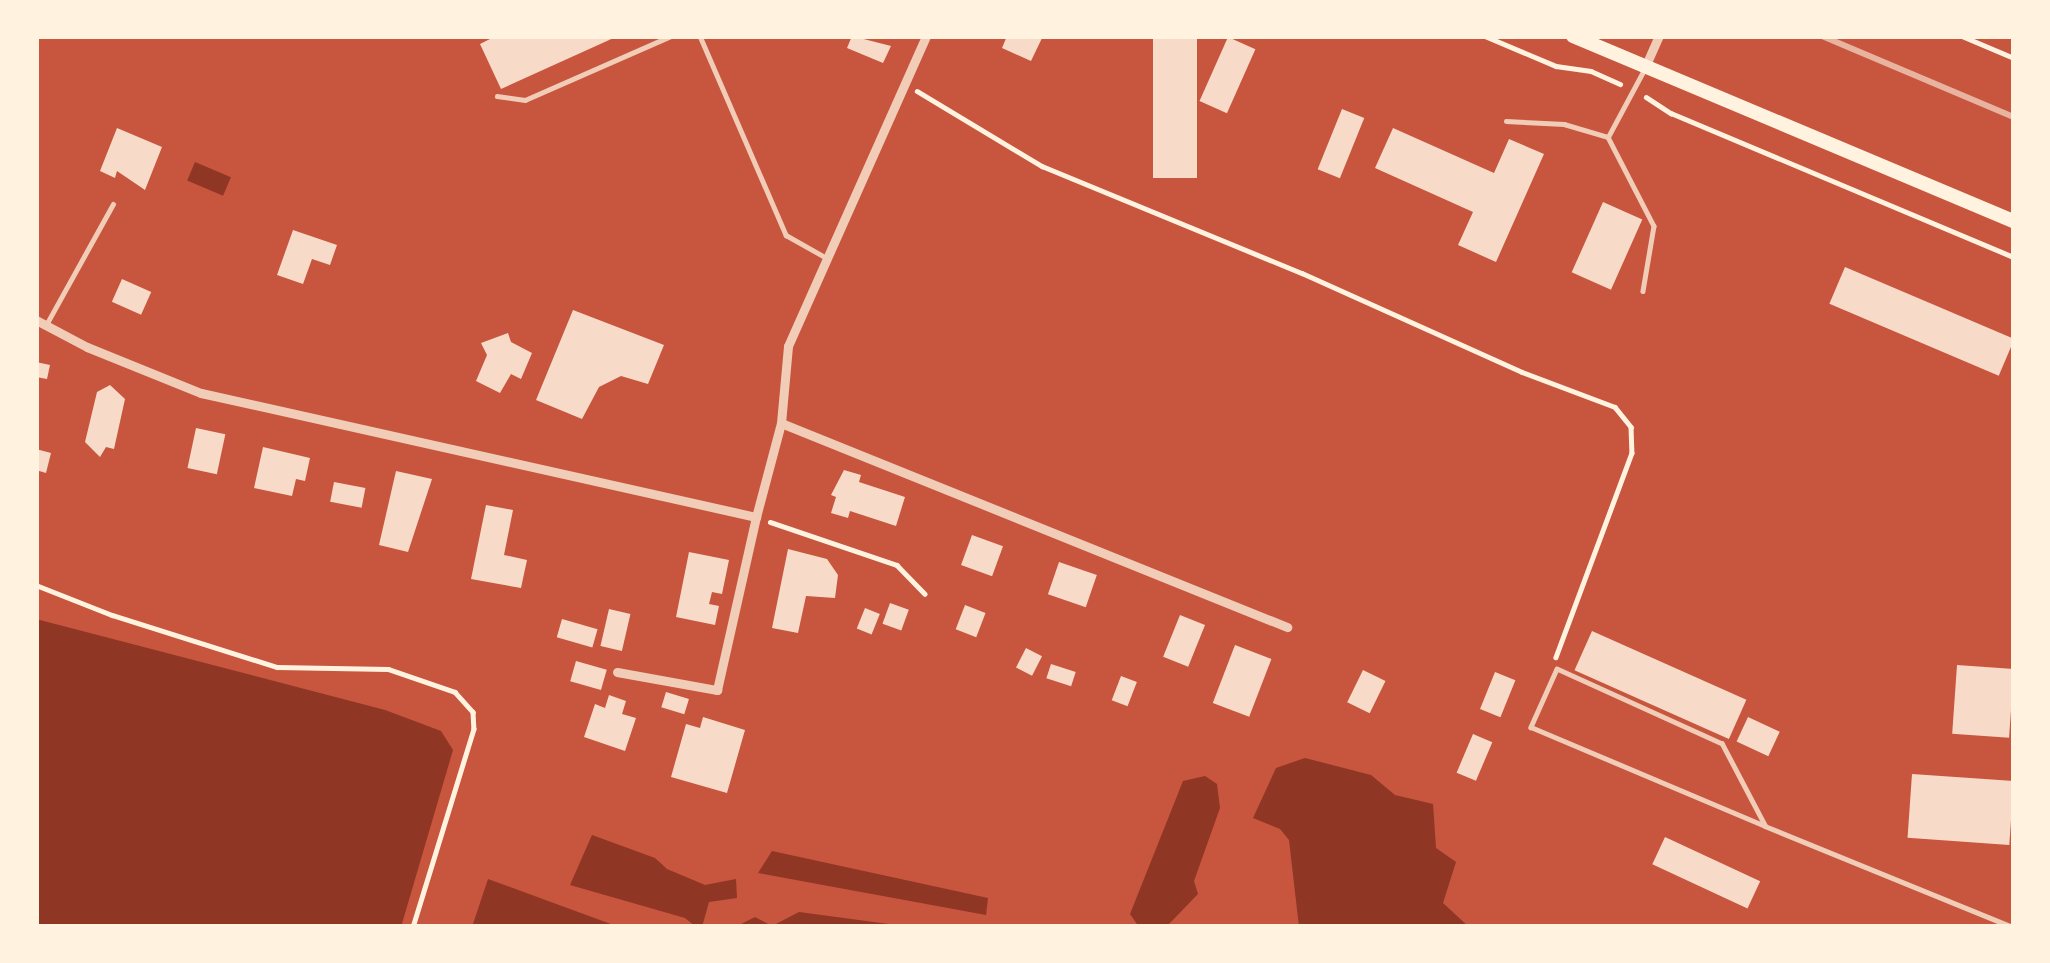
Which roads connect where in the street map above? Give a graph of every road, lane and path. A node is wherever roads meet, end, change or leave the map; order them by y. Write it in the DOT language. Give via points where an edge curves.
graph roads {
  1 [pos="670,36"];
  2 [pos="700,36"];
  3 [pos="926,36"];
  4 [pos="1485,36"];
  5 [pos="1573,36"];
  6 [pos="1659,36"];
  7 [pos="1962,36"];
  8 [pos="2014,58"];
  9 [pos="1646,67"];
  10 [pos="905,86"];
  11 [pos="1636,92"];
  12 [pos="497,96"];
  13 [pos="1506,121"];
  14 [pos="1607,137"];
  15 [pos="113,204"];
  16 [pos="2014,221"];
  17 [pos="2014,257"];
  18 [pos="830,260"];
  19 [pos="1642,291"];
  20 [pos="41,322"];
  21 [pos="781,423"];
  22 [pos="756,517"];
  23 [pos="36,585"];
  24 [pos="925,594"];
  25 [pos="1286,627"];
  26 [pos="617,672"];
  27 [pos="1550,686"];
  28 [pos="1765,826"];
  29 [pos="413,927"];
  30 [pos="2012,927"];
  1 -- 12 [label="lane" via="525,100"];
  2 -- 18 [label="lane" via="786,235"];
  3 -- 10 [label="street"];
  4 -- 11 [label="path"];
  5 -- 9 [label="main road"];
  6 -- 9 [label="street"];
  7 -- 8 [label="path"];
  9 -- 11 [label="lane"];
  9 -- 16 [label="main road"];
  10 -- 18 [label="street"];
  10 -- 27 [label="path" via="1042,166 1615,407 1631,427 1632,453 1559,642"];
  11 -- 14 [label="lane"];
  11 -- 17 [label="path"];
  13 -- 14 [label="lane" via="1564,124"];
  14 -- 19 [label="lane" via="1654,226"];
  15 -- 20 [label="lane"];
  18 -- 21 [label="street" via="788,346"];
  20 -- 22 [label="street" via="201,393"];
  21 -- 22 [label="street"];
  21 -- 25 [label="street"];
  22 -- 24 [label="path" via="897,565"];
  22 -- 26 [label="street" via="716,690"];
  23 -- 29 [label="path" via="277,667 388,668 464,699 474,729"];
  27 -- 28 [label="lane" via="1557,669 1722,745"];
  27 -- 28 [label="lane" via="1531,727"];
  28 -- 30 [label="lane"];
}
